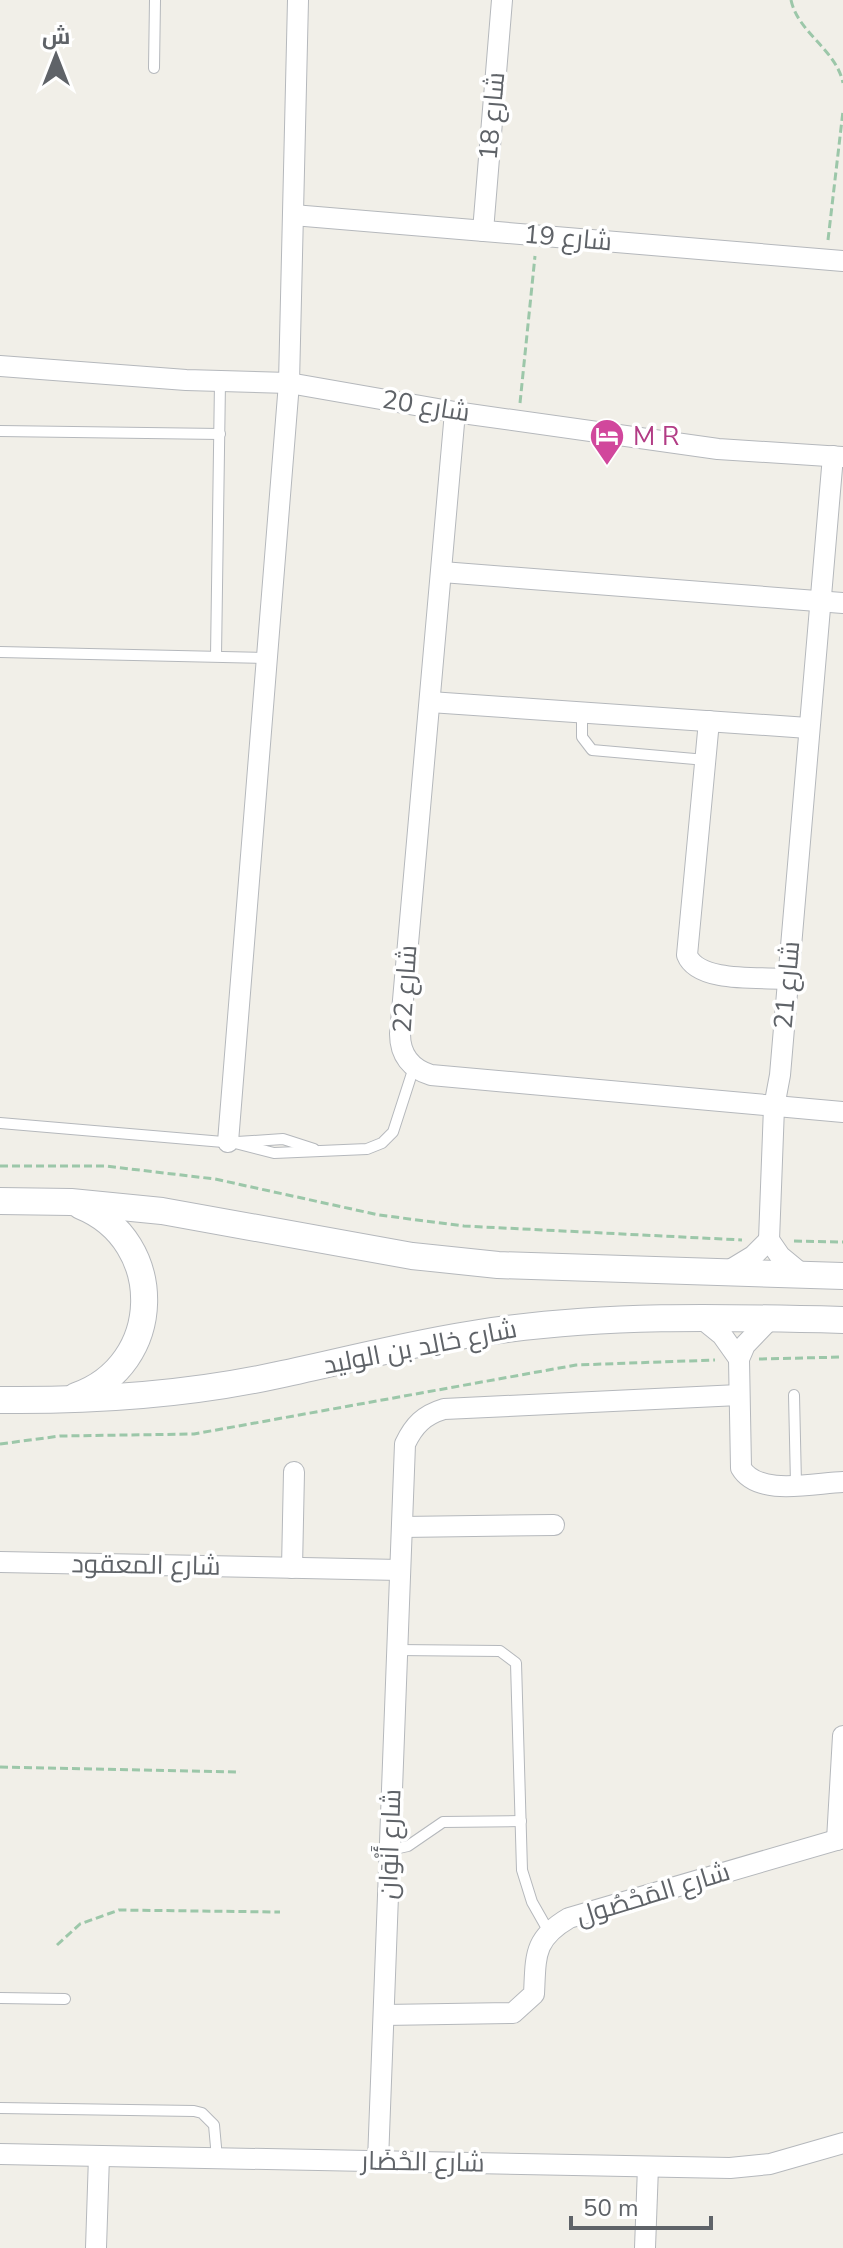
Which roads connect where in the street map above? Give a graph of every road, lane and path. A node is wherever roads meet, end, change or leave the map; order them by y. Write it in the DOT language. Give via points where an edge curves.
graph roads {
  1 [pos="155,0"];
  2 [pos="298,0"];
  3 [pos="502,0"];
  4 [pos="791,0"];
  5 [pos="154,68"];
  6 [pos="843,83"];
  7 [pos="843,111"];
  8 [pos="293,215"];
  9 [pos="483,231"];
  10 [pos="537,236"];
  11 [pos="834,260"];
  12 [pos="3,365"];
  13 [pos="220,382"];
  14 [pos="289,383"];
  15 [pos="455,412"];
  16 [pos="518,420"];
  17 [pos="0,431"];
  18 [pos="220,434"];
  19 [pos="838,457"];
  20 [pos="442,572"];
  21 [pos="818,601"];
  22 [pos="843,603"];
  23 [pos="0,652"];
  24 [pos="216,656"];
  25 [pos="269,658"];
  26 [pos="430,702"];
  27 [pos="582,713"];
  28 [pos="709,721"];
  29 [pos="808,728"];
  30 [pos="706,760"];
  31 [pos="788,979"];
  32 [pos="414,1067"];
  33 [pos="774,1107"];
  34 [pos="843,1112"];
  35 [pos="0,1123"];
  36 [pos="232,1142"];
  37 [pos="0,1166"];
  38 [pos="0,1201"];
  39 [pos="71,1202"];
  40 [pos="769,1240"];
  41 [pos="843,1242"];
  42 [pos="725,1273"];
  43 [pos="803,1275"];
  44 [pos="843,1276"];
  45 [pos="701,1318"];
  46 [pos="771,1318"];
  47 [pos="843,1320"];
  48 [pos="739,1359"];
  49 [pos="739,1395"];
  50 [pos="794,1395"];
  51 [pos="0,1400"];
  52 [pos="57,1400"];
  53 [pos="294,1472"];
  54 [pos="843,1482"];
  55 [pos="796,1484"];
  56 [pos="554,1525"];
  57 [pos="402,1527"];
  58 [pos="0,1562"];
  59 [pos="292,1568"];
  60 [pos="400,1570"];
  61 [pos="397,1650"];
  62 [pos="843,1736"];
  63 [pos="0,1767"];
  64 [pos="240,1772"];
  65 [pos="521,1821"];
  66 [pos="840,1839"];
  67 [pos="390,1850"];
  68 [pos="280,1912"];
  69 [pos="549,1932"];
  70 [pos="57,1945"];
  71 [pos="0,1998"];
  72 [pos="65,1999"];
  73 [pos="384,2015"];
  74 [pos="0,2108"];
  75 [pos="843,2143"];
  76 [pos="0,2154"];
  77 [pos="99,2156"];
  78 [pos="217,2158"];
  79 [pos="378,2161"];
  80 [pos="648,2167"];
  81 [pos="96,2248"];
  82 [pos="645,2248"];
  1 -- 5 [label="lane"];
  2 -- 8 [label="street"];
  3 -- 9 [label="street, شارع 18"];
  4 -- 6 [label="path" via="799,20 836,64"];
  7 -- 11 [label="path"];
  8 -- 9 [label="street, شارع 19"];
  8 -- 14 [label="street"];
  9 -- 10 [label="street, شارع 19"];
  10 -- 11 [label="street, شارع 19"];
  10 -- 16 [label="path"];
  12 -- 13 [label="street, شارع 20"];
  13 -- 14 [label="street, شارع 20"];
  13 -- 18 [label="lane"];
  14 -- 15 [label="street, شارع 20"];
  14 -- 25 [label="street"];
  15 -- 16 [label="street, شارع 20"];
  15 -- 20 [label="street, شارع 22"];
  16 -- 19 [label="street, شارع 20" via="718,449"];
  17 -- 18 [label="lane"];
  18 -- 24 [label="lane"];
  19 -- 21 [label="street, شارع 21"];
  20 -- 21 [label="street"];
  20 -- 26 [label="street, شارع 22"];
  21 -- 22 [label="street"];
  21 -- 29 [label="street, شارع 21"];
  23 -- 24 [label="lane"];
  24 -- 25 [label="lane"];
  25 -- 36 [label="street"];
  26 -- 27 [label="street"];
  26 -- 32 [label="street, شارع 22" via="400,1034 402,1052"];
  27 -- 28 [label="street"];
  27 -- 30 [label="lane" via="582,737 592,750"];
  28 -- 29 [label="street"];
  28 -- 30 [label="street"];
  29 -- 31 [label="street, شارع 21"];
  30 -- 31 [label="street" via="687,955 705,973"];
  31 -- 33 [label="street, شارع 21"];
  32 -- 33 [label="street, شارع 22" via="431,1075"];
  32 -- 36 [label="lane" via="396,1125 382,1143 367,1149 274,1153"];
  33 -- 34 [label="street, شارع 22"];
  33 -- 40 [label="street, شارع 21"];
  35 -- 36 [label="lane"];
  37 -- 40 [label="path" via="105,1166 202,1177 379,1215 464,1226"];
  38 -- 39 [label="street"];
  39 -- 42 [label="street" via="211,1218 461,1261"];
  39 -- 52 [label="street" via="112,1224 127,1241 139,1262 146,1307 137,1341 118,1370 100,1385"];
  40 -- 41 [label="path"];
  40 -- 42 [label="street"];
  40 -- 43 [label="street"];
  42 -- 43 [label="street"];
  43 -- 44 [label="street"];
  45 -- 46 [label="street, شارع خالِد بن الوليد"];
  45 -- 48 [label="street"];
  45 -- 52 [label="street, شارع خالِد بن الوليد" via="517,1327 275,1376 151,1394"];
  46 -- 47 [label="street, شارع خالِد بن الوليد"];
  46 -- 48 [label="street"];
  48 -- 49 [label="street"];
  49 -- 55 [label="street" via="739,1460 745,1474 764,1484"];
  49 -- 57 [label="street, شارع أَنْوَان" via="431,1413 419,1421 405,1444"];
  50 -- 55 [label="lane"];
  51 -- 52 [label="street, شارع خالِد بن الوليد"];
  53 -- 59 [label="street"];
  54 -- 55 [label="street"];
  56 -- 57 [label="street"];
  57 -- 60 [label="street, شارع أَنْوَان"];
  58 -- 59 [label="street, شارع المعقود"];
  59 -- 60 [label="street, شارع المعقود"];
  60 -- 61 [label="street, شارع أَنْوَان"];
  61 -- 65 [label="lane" via="500,1651 512,1657 517,1670"];
  61 -- 67 [label="street, شارع أَنْوَان"];
  62 -- 66 [label="street, شارع المَحْصُول"];
  63 -- 64 [label="path"];
  65 -- 67 [label="lane" via="443,1822 408,1846"];
  65 -- 69 [label="lane" via="524,1881"];
  66 -- 69 [label="street, شارع المَحْصُول" via="600,1906"];
  67 -- 73 [label="street, شارع أَنْوَان"];
  68 -- 70 [label="path" via="119,1910 80,1924"];
  69 -- 73 [label="street, شارع المَحْصُول" via="537,1949 534,1994 521,2009 503,2015"];
  71 -- 72 [label="lane"];
  73 -- 79 [label="street, شارع أَنْوَان"];
  74 -- 78 [label="lane" via="194,2111 214,2125"];
  75 -- 80 [label="street, شارع الحْضَار" via="751,2167"];
  76 -- 77 [label="street, شارع الحْضَار"];
  77 -- 78 [label="street, شارع الحْضَار"];
  77 -- 81 [label="street"];
  78 -- 79 [label="street, شارع الحْضَار"];
  79 -- 80 [label="street, شارع الحْضَار"];
  80 -- 82 [label="street"];
}
